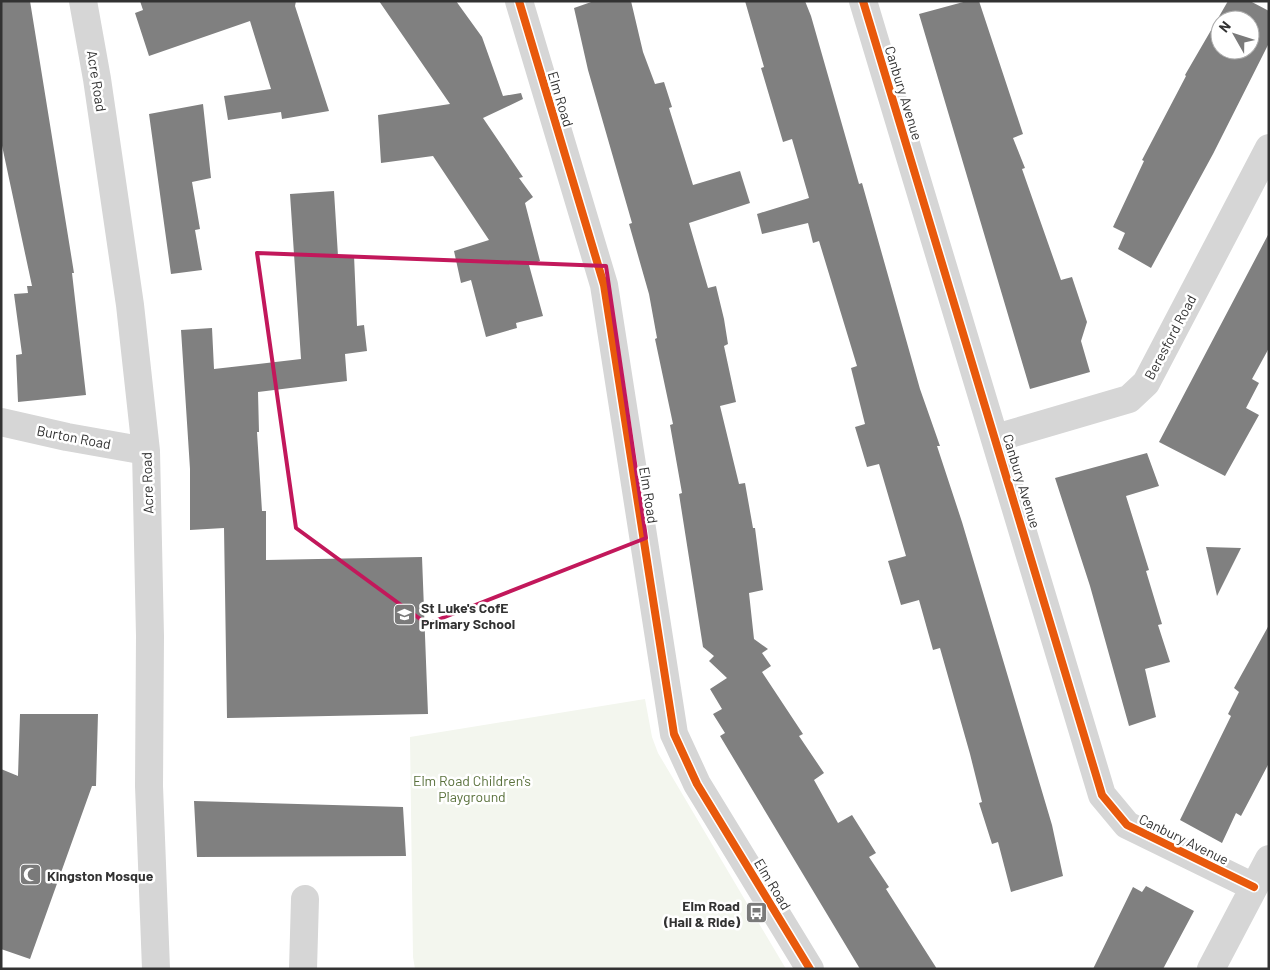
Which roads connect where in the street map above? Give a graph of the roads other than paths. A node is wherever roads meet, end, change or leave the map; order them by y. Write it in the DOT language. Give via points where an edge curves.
graph roads {
  1 [pos="83,1"];
  2 [pos="519,1"];
  3 [pos="864,1"];
  4 [pos="1269,148"];
  5 [pos="1,422"];
  6 [pos="996,438"];
  7 [pos="146,451"];
  8 [pos="1269,859"];
  9 [pos="1254,887"];
  10 [pos="306,899"];
  11 [pos="156,969"];
  12 [pos="303,969"];
  13 [pos="810,969"];
  14 [pos="1211,969"];
  1 -- 7 [label="street, Acre Road" via="130,305"];
  2 -- 13 [label="street, Elm Road" via="604,286 674,734 697,784"];
  3 -- 6 [label="street, Canbury Avenue"];
  4 -- 6 [label="street, Beresford Road" via="1146,383 1129,399"];
  5 -- 7 [label="street, Burton Road"];
  6 -- 9 [label="street, Canbury Avenue" via="1102,795 1127,824"];
  7 -- 11 [label="street, Acre Road" via="149,786"];
  8 -- 9 [label="street"];
  9 -- 14 [label="street"];
  10 -- 12 [label="street"];
}
